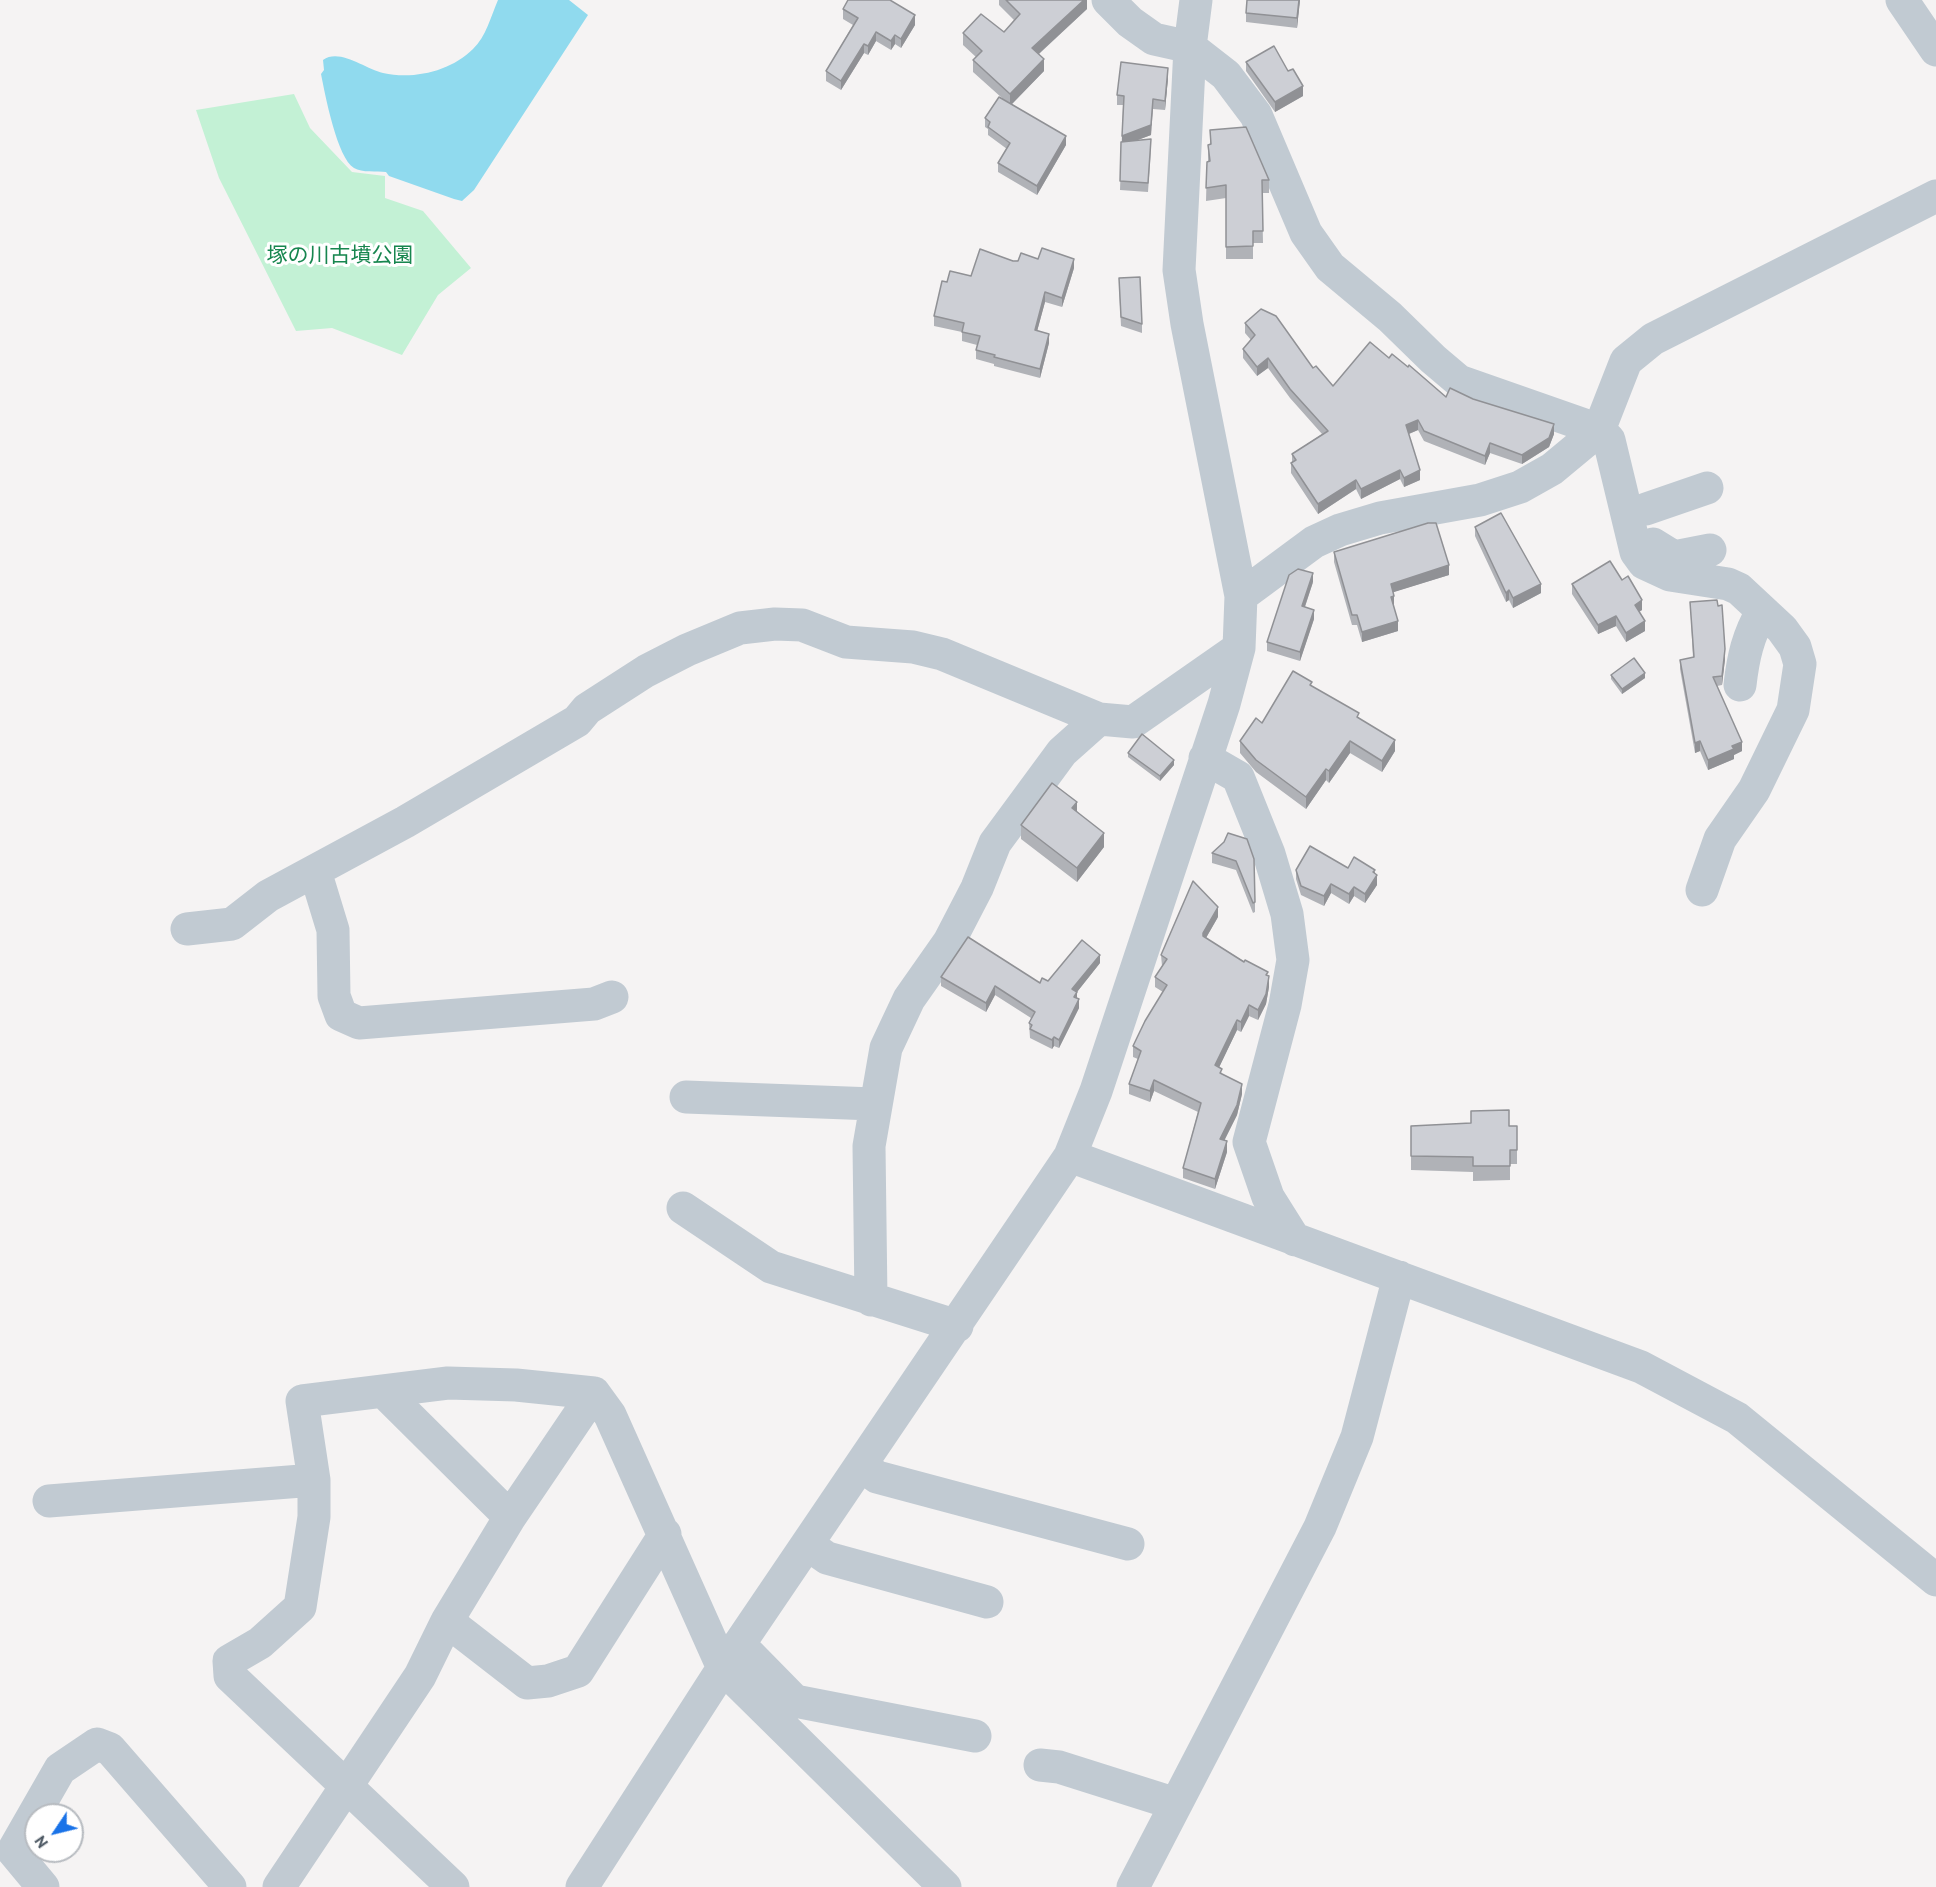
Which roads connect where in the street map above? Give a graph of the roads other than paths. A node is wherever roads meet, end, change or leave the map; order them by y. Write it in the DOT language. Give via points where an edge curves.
graph roads {
  1 [pos="1108,0"];
  2 [pos="1196,0"];
  3 [pos="1902,0"];
  4 [pos="1190,47"];
  5 [pos="1936,50"];
  6 [pos="1936,196"];
  7 [pos="1599,430"];
  8 [pos="1707,488"];
  9 [pos="1637,510"];
  10 [pos="1710,550"];
  11 [pos="1241,596"];
  12 [pos="1762,612"];
  13 [pos="1239,648"];
  14 [pos="1740,685"];
  15 [pos="1100,719"];
  16 [pos="1205,758"];
  17 [pos="315,871"];
  18 [pos="1702,890"];
  19 [pos="187,929"];
  20 [pos="612,997"];
  21 [pos="686,1097"];
  22 [pos="874,1104"];
  23 [pos="1070,1156"];
  24 [pos="683,1208"];
  25 [pos="1295,1240"];
  26 [pos="1399,1277"];
  27 [pos="871,1300"];
  28 [pos="957,1326"];
  29 [pos="384,1392"];
  30 [pos="594,1393"];
  31 [pos="861,1465"];
  32 [pos="314,1480"];
  33 [pos="49,1501"];
  34 [pos="510,1517"];
  35 [pos="665,1534"];
  36 [pos="807,1544"];
  37 [pos="1128,1544"];
  38 [pos="1936,1580"];
  39 [pos="987,1602"];
  40 [pos="447,1621"];
  41 [pos="731,1656"];
  42 [pos="975,1737"];
  43 [pos="1040,1765"];
  44 [pos="348,1787"];
  45 [pos="1176,1804"];
  46 [pos="43,1887"];
  47 [pos="230,1887"];
  48 [pos="279,1887"];
  49 [pos="453,1887"];
  50 [pos="582,1887"];
  51 [pos="945,1887"];
  52 [pos="1133,1887"];
  1 -- 4 [label="street" via="1154,39"];
  2 -- 4 [label="street"];
  3 -- 5 [label="street"];
  4 -- 7 [label="street" via="1226,75 1256,115 1306,233 1330,267 1459,381"];
  4 -- 11 [label="street" via="1179,270"];
  6 -- 7 [label="street" via="1653,339 1626,361"];
  7 -- 9 [label="street" via="1609,440"];
  7 -- 11 [label="street" via="1552,469 1520,487 1479,500 1380,518 1340,530 1314,543"];
  8 -- 9 [label="street"];
  9 -- 10 [label="street" via="1652,544 1662,552 1674,557"];
  9 -- 12 [label="street" via="1636,552 1644,563 1670,575 1728,584"];
  11 -- 13 [label="street"];
  12 -- 14 [label="street" via="1743,658"];
  12 -- 18 [label="street" via="1795,647 1800,664 1793,710 1754,790 1720,839"];
  13 -- 15 [label="street" via="1133,722"];
  13 -- 16 [label="street"];
  15 -- 17 [label="street" via="942,654 913,647 846,642 802,625 740,628 646,671 587,710 577,721"];
  15 -- 22 [label="street" via="1062,752 995,843 954,933 909,999 886,1048"];
  16 -- 23 [label="street" via="1096,1091"];
  16 -- 25 [label="street" via="1238,777 1269,854 1287,914 1293,960 1249,1142 1268,1197"];
  17 -- 19 [label="street" via="268,896 232,924"];
  17 -- 20 [label="street" via="333,930 334,996 341,1015 359,1023 594,1004"];
  21 -- 22 [label="street"];
  22 -- 27 [label="street" via="868,1165"];
  23 -- 25 [label="street"];
  23 -- 28 [label="street"];
  24 -- 27 [label="street" via="771,1267"];
  25 -- 26 [label="street"];
  26 -- 38 [label="street" via="1641,1367 1728,1413"];
  26 -- 45 [label="street" via="1343,1476"];
  27 -- 28 [label="street"];
  28 -- 31 [label="street"];
  29 -- 30 [label="street" via="448,1383 516,1384"];
  29 -- 32 [label="street" via="302,1401"];
  29 -- 34 [label="street"];
  30 -- 34 [label="street"];
  30 -- 35 [label="street" via="610,1415"];
  31 -- 36 [label="street"];
  31 -- 37 [label="street" via="877,1477"];
  32 -- 33 [label="street"];
  32 -- 44 [label="street" via="314,1517 300,1607 260,1643 229,1661 230,1676"];
  34 -- 40 [label="street"];
  35 -- 40 [label="street" via="578,1671 548,1682 527,1683"];
  35 -- 41 [label="street"];
  36 -- 39 [label="street" via="827,1558"];
  36 -- 41 [label="street"];
  40 -- 44 [label="street" via="420,1676"];
  41 -- 42 [label="street" via="795,1701"];
  41 -- 50 [label="street"];
  41 -- 51 [label="street"];
  43 -- 45 [label="street" via="1059,1767"];
  44 -- 48 [label="street"];
  44 -- 49 [label="street"];
  45 -- 52 [label="street"];
  46 -- 47 [label="street" via="13,1851 60,1769 97,1744 110,1749"];
}
